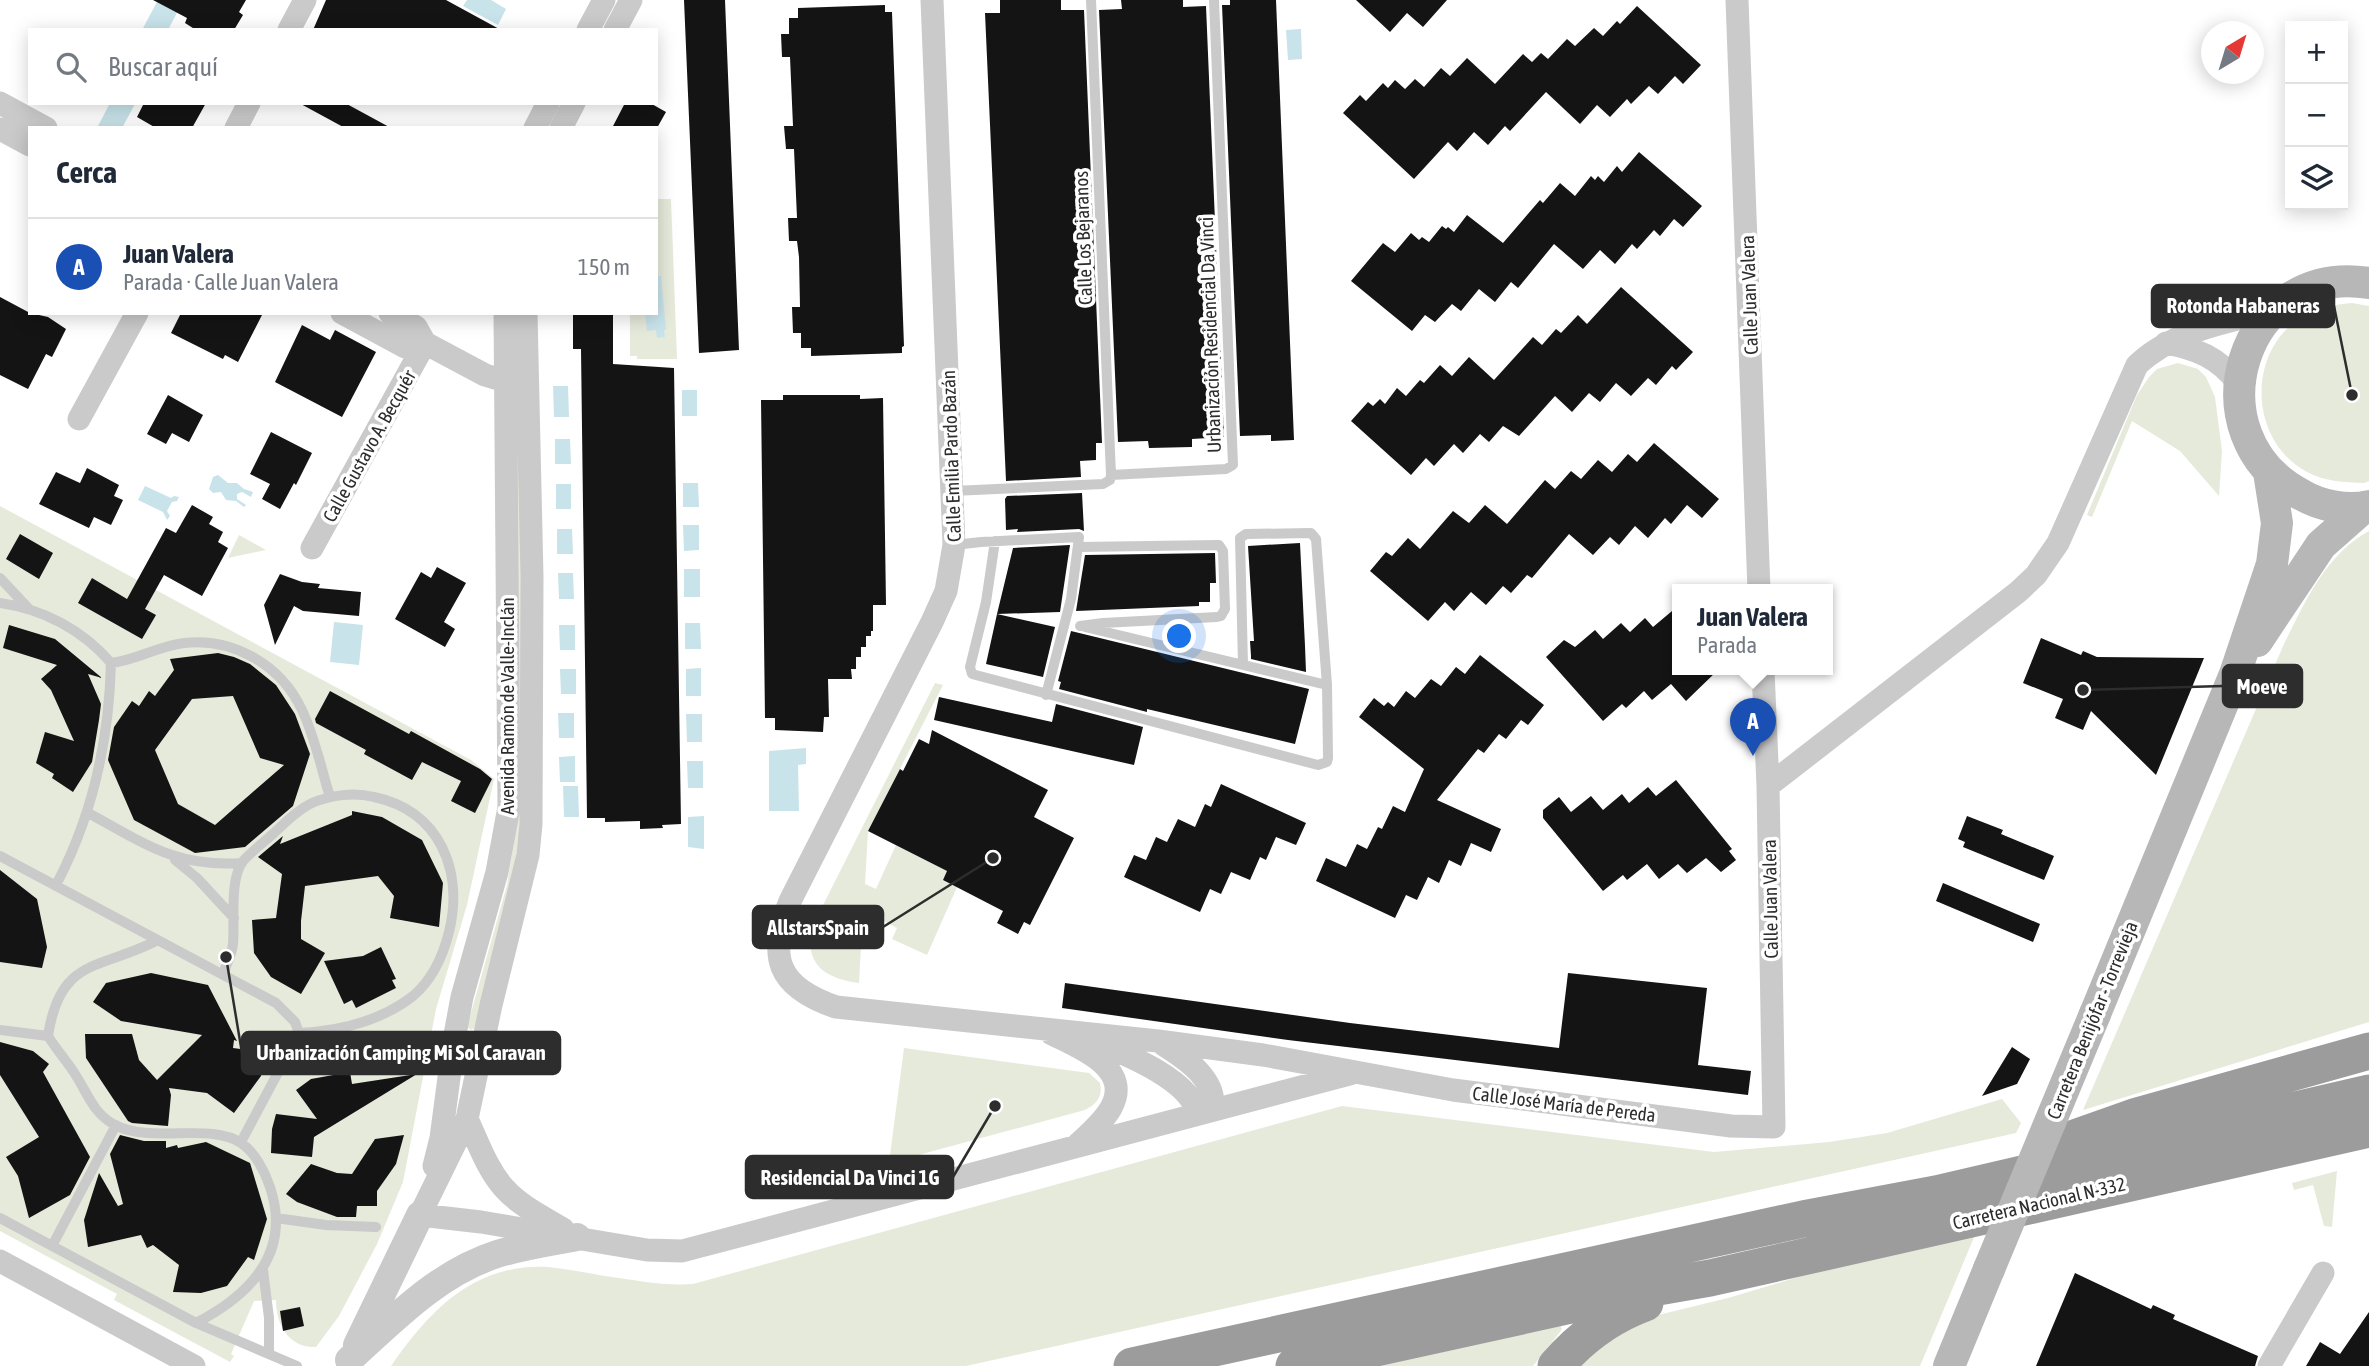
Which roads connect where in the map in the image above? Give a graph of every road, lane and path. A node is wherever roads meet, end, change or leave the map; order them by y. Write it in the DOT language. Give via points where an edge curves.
graph roads {
  1 [pos="305,0"];
  2 [pos="604,0"];
  3 [pos="631,0"];
  4 [pos="932,0"];
  5 [pos="1091,0"];
  6 [pos="1214,0"];
  7 [pos="1737,0"];
  8 [pos="290,28"];
  9 [pos="589,28"];
  10 [pos="616,28"];
  11 [pos="0,103"];
  12 [pos="248,105"];
  13 [pos="547,105"];
  14 [pos="573,105"];
  15 [pos="42,126"];
  16 [pos="237,126"];
  17 [pos="536,126"];
  18 [pos="562,126"];
  19 [pos="0,129"];
  20 [pos="28,144"];
  21 [pos="2366,279"];
  22 [pos="2275,310"];
  23 [pos="135,315"];
  24 [pos="346,315"];
  25 [pos="394,315"];
  26 [pos="505,315"];
  27 [pos="526,315"];
  28 [pos="2166,343"];
  29 [pos="425,344"];
  30 [pos="517,381"];
  31 [pos="2238,383"];
  32 [pos="79,419"];
  33 [pos="2269,472"];
  34 [pos="1111,475"];
  35 [pos="953,491"];
  36 [pos="2367,507"];
  37 [pos="995,541"];
  38 [pos="954,545"];
  39 [pos="1079,547"];
  40 [pos="312,548"];
  41 [pos="0,578"];
  42 [pos="1759,584"];
  43 [pos="0,603"];
  44 [pos="29,609"];
  45 [pos="1065,623"];
  46 [pos="1080,626"];
  47 [pos="111,663"];
  48 [pos="1243,665"];
  49 [pos="2235,674"];
  50 [pos="1763,675"];
  51 [pos="1327,685"];
  52 [pos="1046,695"];
  53 [pos="1768,786"];
  54 [pos="330,797"];
  55 [pos="88,813"];
  56 [pos="0,856"];
  57 [pos="170,856"];
  58 [pos="242,863"];
  59 [pos="56,885"];
  60 [pos="234,918"];
  61 [pos="158,940"];
  62 [pos="779,956"];
  63 [pos="223,975"];
  64 [pos="1036,1027"];
  65 [pos="0,1030"];
  66 [pos="1065,1030"];
  67 [pos="299,1033"];
  68 [pos="48,1037"];
  69 [pos="1158,1041"];
  70 [pos="2369,1051"];
  71 [pos="1356,1072"];
  72 [pos="2369,1093"];
  73 [pos="1205,1112"];
  74 [pos="467,1119"];
  75 [pos="116,1125"];
  76 [pos="1774,1127"];
  77 [pos="2369,1129"];
  78 [pos="241,1142"];
  79 [pos="1076,1146"];
  80 [pos="420,1215"];
  81 [pos="0,1218"];
  82 [pos="276,1218"];
  83 [pos="1803,1219"];
  84 [pos="376,1227"];
  85 [pos="577,1237"];
  86 [pos="52,1246"];
  87 [pos="0,1261"];
  88 [pos="263,1270"];
  89 [pos="2323,1273"];
  90 [pos="1710,1278"];
  91 [pos="196,1323"];
  92 [pos="269,1353"];
  93 [pos="347,1363"];
  94 [pos="194,1366"];
  95 [pos="297,1366"];
  96 [pos="1132,1366"];
  97 [pos="1294,1366"];
  98 [pos="1556,1366"];
  99 [pos="1949,1366"];
  100 [pos="2269,1366"];
  1 -- 8 [label="street"];
  2 -- 9 [label="street"];
  3 -- 10 [label="street"];
  4 -- 35 [label="street, Calle Emilia Pardo Bazán"];
  5 -- 34 [label="lane, Calle Los Bejaranos"];
  6 -- 34 [label="lane, Urbanización Residencial Da Vinci" via="1233,465"];
  7 -- 42 [label="street, Calle Juan Valera"];
  11 -- 15 [label="street"];
  12 -- 16 [label="street"];
  13 -- 17 [label="street"];
  14 -- 18 [label="street"];
  19 -- 20 [label="street"];
  21 -- 22 [label="main road" via="2318,286"];
  22 -- 28 [label="street"];
  22 -- 31 [label="main road" via="2246,350"];
  23 -- 32 [label="street"];
  24 -- 29 [label="street" via="405,347"];
  25 -- 29 [label="street" via="416,327"];
  26 -- 30 [label="street, Avenida Ramón de Valle-Inclán"];
  27 -- 30 [label="street, Avenida Ramón de Valle-Inclán"];
  28 -- 31 [label="street" via="2215,358"];
  28 -- 53 [label="street" via="2137,365 2058,543 2036,575"];
  29 -- 30 [label="street" via="485,374"];
  29 -- 40 [label="street, Calle Gustavo A. Becquér"];
  30 -- 74 [label="street, Avenida Ramón de Valle-Inclán" via="532,577 531,824 528,855"];
  30 -- 80 [label="street, Avenida Ramón de Valle-Inclán" via="509,807 497,872 462,997 441,1138"];
  31 -- 33 [label="main road" via="2243,428"];
  33 -- 36 [label="main road" via="2313,501"];
  33 -- 49 [label="main road, Carretera Benijófar - Torrevieja" via="2276,544"];
  34 -- 35 [label="lane, Urbanización Residencial Da Vinci" via="1103,484"];
  35 -- 38 [label="street, Calle Emilia Pardo Bazán"];
  36 -- 49 [label="main road, Carretera Benijófar - Torrevieja" via="2321,545"];
  37 -- 38 [label="lane"];
  37 -- 39 [label="lane" via="1079,537"];
  37 -- 52 [label="lane" via="970,671"];
  38 -- 62 [label="street, Calle Emilia Pardo Bazán" via="946,591 932,622 790,901 777,940"];
  39 -- 45 [label="lane"];
  39 -- 46 [label="lane" via="1219,544 1225,609 1217,617"];
  41 -- 44 [label="lane"];
  43 -- 44 [label="lane"];
  44 -- 47 [label="lane" via="74,630"];
  45 -- 46 [label="lane"];
  45 -- 52 [label="lane"];
  46 -- 48 [label="lane"];
  47 -- 54 [label="lane" via="184,643 221,645 255,658 283,681 302,711"];
  47 -- 55 [label="lane" via="106,739"];
  48 -- 51 [label="lane"];
  48 -- 51 [label="lane" via="1240,538 1246,534 1311,533 1316,539"];
  49 -- 99 [label="main road, Carretera Benijófar - Torrevieja, bridge"];
  50 -- 53 [label="street, Calle Juan Valera"];
  51 -- 52 [label="lane" via="1328,758 1318,765"];
  53 -- 76 [label="street, Calle Juan Valera"];
  54 -- 58 [label="lane" via="296,813"];
  54 -- 67 [label="lane" via="377,797 420,819 451,867 454,905 438,965 413,995 370,1019 323,1032"];
  55 -- 57 [label="lane"];
  55 -- 59 [label="lane"];
  56 -- 59 [label="lane"];
  57 -- 58 [label="lane" via="199,863"];
  57 -- 60 [label="lane"];
  58 -- 60 [label="lane" via="233,897"];
  59 -- 61 [label="lane"];
  60 -- 63 [label="lane" via="232,948"];
  61 -- 63 [label="lane"];
  61 -- 68 [label="lane" via="94,964 75,977 56,1004"];
  62 -- 64 [label="street, Calle José María de Pereda" via="795,987 836,1007"];
  63 -- 67 [label="lane" via="276,1003 295,1022"];
  64 -- 66 [label="street, Calle José María de Pereda"];
  64 -- 79 [label="street, Calle José María de Pereda" via="1089,1053 1115,1079 1116,1099 1110,1110"];
  65 -- 68 [label="lane"];
  66 -- 69 [label="street, Calle José María de Pereda"];
  66 -- 73 [label="street, Calle José María de Pereda" via="1152,1068"];
  67 -- 78 [label="lane"];
  68 -- 75 [label="lane" via="95,1109"];
  69 -- 71 [label="street, Calle José María de Pereda"];
  69 -- 73 [label="street, Calle José María de Pereda" via="1189,1062 1206,1081 1212,1091"];
  70 -- 83 [label="highway" via="2137,1116 2035,1153"];
  71 -- 73 [label="street, Calle José María de Pereda"];
  71 -- 76 [label="street, Calle José María de Pereda" via="1453,1090 1731,1126"];
  72 -- 83 [label="highway" via="1936,1194"];
  73 -- 79 [label="street, Calle José María de Pereda"];
  74 -- 80 [label="street, Avenida Ramón de Valle-Inclán"];
  74 -- 85 [label="street, Calle José María de Pereda" via="503,1188"];
  75 -- 78 [label="lane" via="148,1133 210,1135"];
  75 -- 86 [label="lane"];
  77 -- 90 [label="highway, Carretera Nacional N-332"];
  78 -- 82 [label="lane" via="267,1177"];
  79 -- 85 [label="street, Calle José María de Pereda" via="682,1251 648,1250"];
  80 -- 85 [label="street, Calle José María de Pereda"];
  80 -- 93 [label="street"];
  81 -- 86 [label="lane"];
  82 -- 84 [label="lane"];
  82 -- 88 [label="lane" via="275,1238"];
  83 -- 96 [label="highway"];
  85 -- 93 [label="street" via="498,1254 461,1269 427,1291"];
  86 -- 91 [label="lane"];
  87 -- 94 [label="street"];
  88 -- 91 [label="lane" via="235,1300"];
  88 -- 92 [label="lane"];
  89 -- 100 [label="street"];
  90 -- 97 [label="highway"];
  90 -- 98 [label="highway" via="1624,1310 1594,1330"];
  91 -- 92 [label="lane"];
  92 -- 95 [label="lane"];
}
